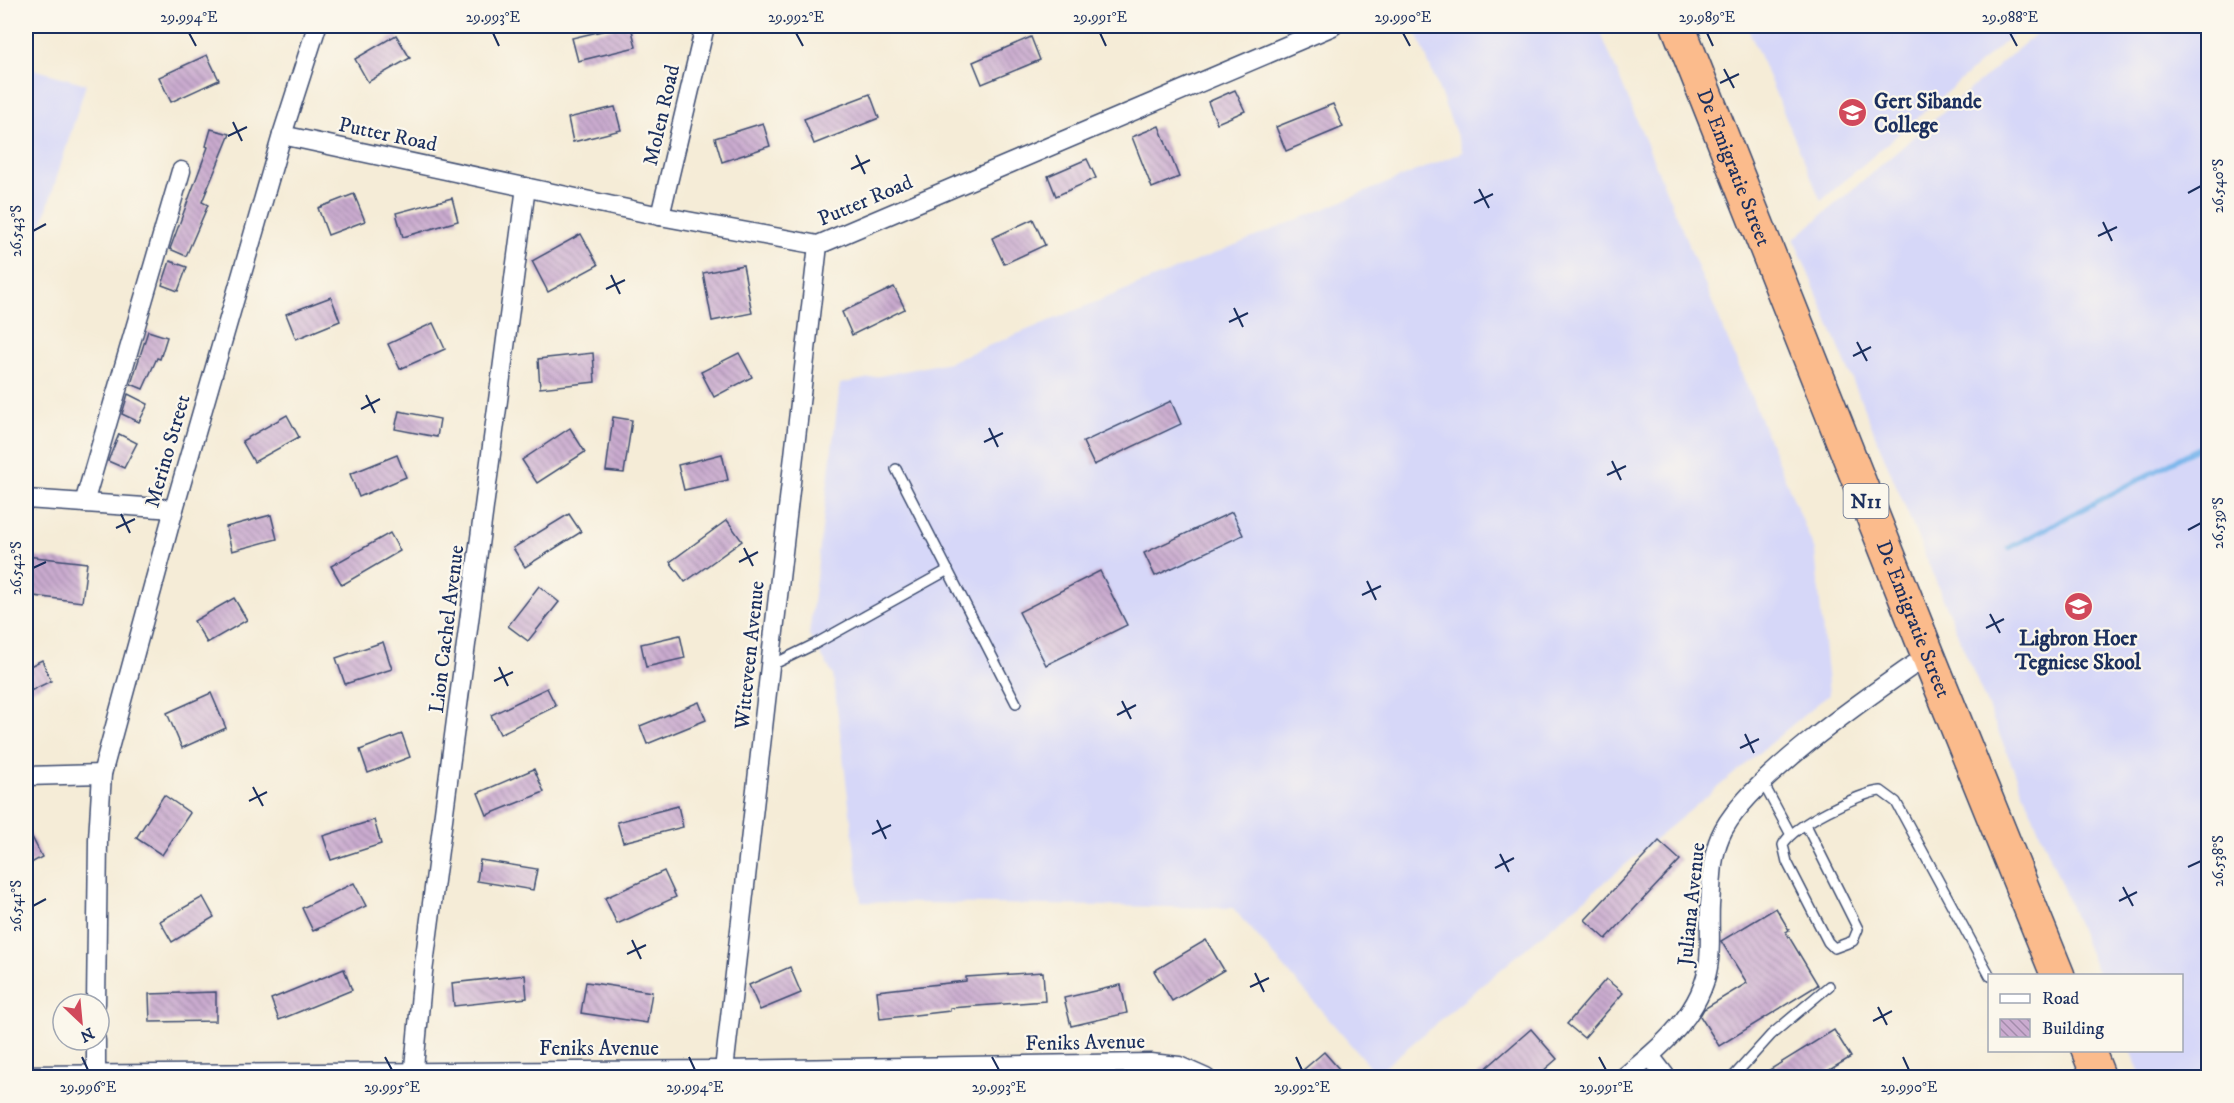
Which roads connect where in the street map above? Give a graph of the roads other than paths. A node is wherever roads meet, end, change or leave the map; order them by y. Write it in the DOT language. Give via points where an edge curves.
graph roads {
  1 [pos="317,26"];
  2 [pos="705,26"];
  3 [pos="1333,26"];
  4 [pos="1678,26"];
  5 [pos="282,135"];
  6 [pos="181,171"];
  7 [pos="526,187"];
  8 [pos="660,216"];
  9 [pos="818,245"];
  10 [pos="896,469"];
  11 [pos="26,499"];
  12 [pos="84,503"];
  13 [pos="174,509"];
  14 [pos="948,570"];
  15 [pos="1928,655"];
  16 [pos="770,666"];
  17 [pos="1016,703"];
  18 [pos="102,774"];
  19 [pos="26,776"];
  20 [pos="1763,783"];
  21 [pos="1806,825"];
  22 [pos="1790,833"];
  23 [pos="1989,974"];
  24 [pos="2058,974"];
  25 [pos="1829,986"];
  26 [pos="96,992"];
  27 [pos="96,1052"];
  28 [pos="2089,1052"];
  29 [pos="1650,1056"];
  30 [pos="724,1070"];
  31 [pos="413,1074"];
  32 [pos="26,1075"];
  33 [pos="96,1076"];
  34 [pos="1206,1077"];
  35 [pos="1623,1077"];
  36 [pos="1667,1077"];
  37 [pos="1732,1077"];
  38 [pos="2099,1077"];
  1 -- 5 [label="street, Merino Street"];
  2 -- 8 [label="street, Molen Road"];
  3 -- 9 [label="street, Putter Road"];
  4 -- 15 [label="highway, De Emigratie Street / N11"];
  5 -- 7 [label="street, Putter Road"];
  5 -- 13 [label="street, Merino Street"];
  6 -- 12 [label="street"];
  7 -- 8 [label="street, Putter Road"];
  7 -- 31 [label="street, Lion Cachel Avenue"];
  8 -- 9 [label="street, Putter Road"];
  9 -- 16 [label="street, Witteveen Avenue"];
  10 -- 14 [label="lane"];
  11 -- 12 [label="street"];
  12 -- 13 [label="street"];
  13 -- 18 [label="street, Merino Street"];
  14 -- 16 [label="lane"];
  14 -- 17 [label="lane"];
  15 -- 20 [label="street, Juliana Avenue" via="1823,731"];
  15 -- 24 [label="highway, De Emigratie Street / N11"];
  16 -- 30 [label="street, Witteveen Avenue"];
  18 -- 19 [label="street"];
  18 -- 26 [label="street, Merino Street"];
  20 -- 22 [label="lane"];
  20 -- 29 [label="street, Juliana Avenue" via="1734,812 1715,852 1709,960 1704,982 1686,1017"];
  21 -- 22 [label="lane"];
  21 -- 22 [label="lane" via="1858,930 1848,945 1837,949 1828,942 1783,852"];
  21 -- 23 [label="lane" via="1861,795 1881,791 1892,796"];
  25 -- 37 [label="lane" via="1771,1035"];
  27 -- 33 [label="street"];
  28 -- 38 [label="highway"];
  29 -- 35 [label="street, Juliana Avenue"];
  29 -- 36 [label="street"];
  30 -- 31 [label="street, Feniks Avenue"];
  30 -- 34 [label="street, Feniks Avenue" via="1150,1063 1179,1066"];
  31 -- 33 [label="street, Feniks Avenue"];
  32 -- 33 [label="street, Feniks Avenue"];
}
